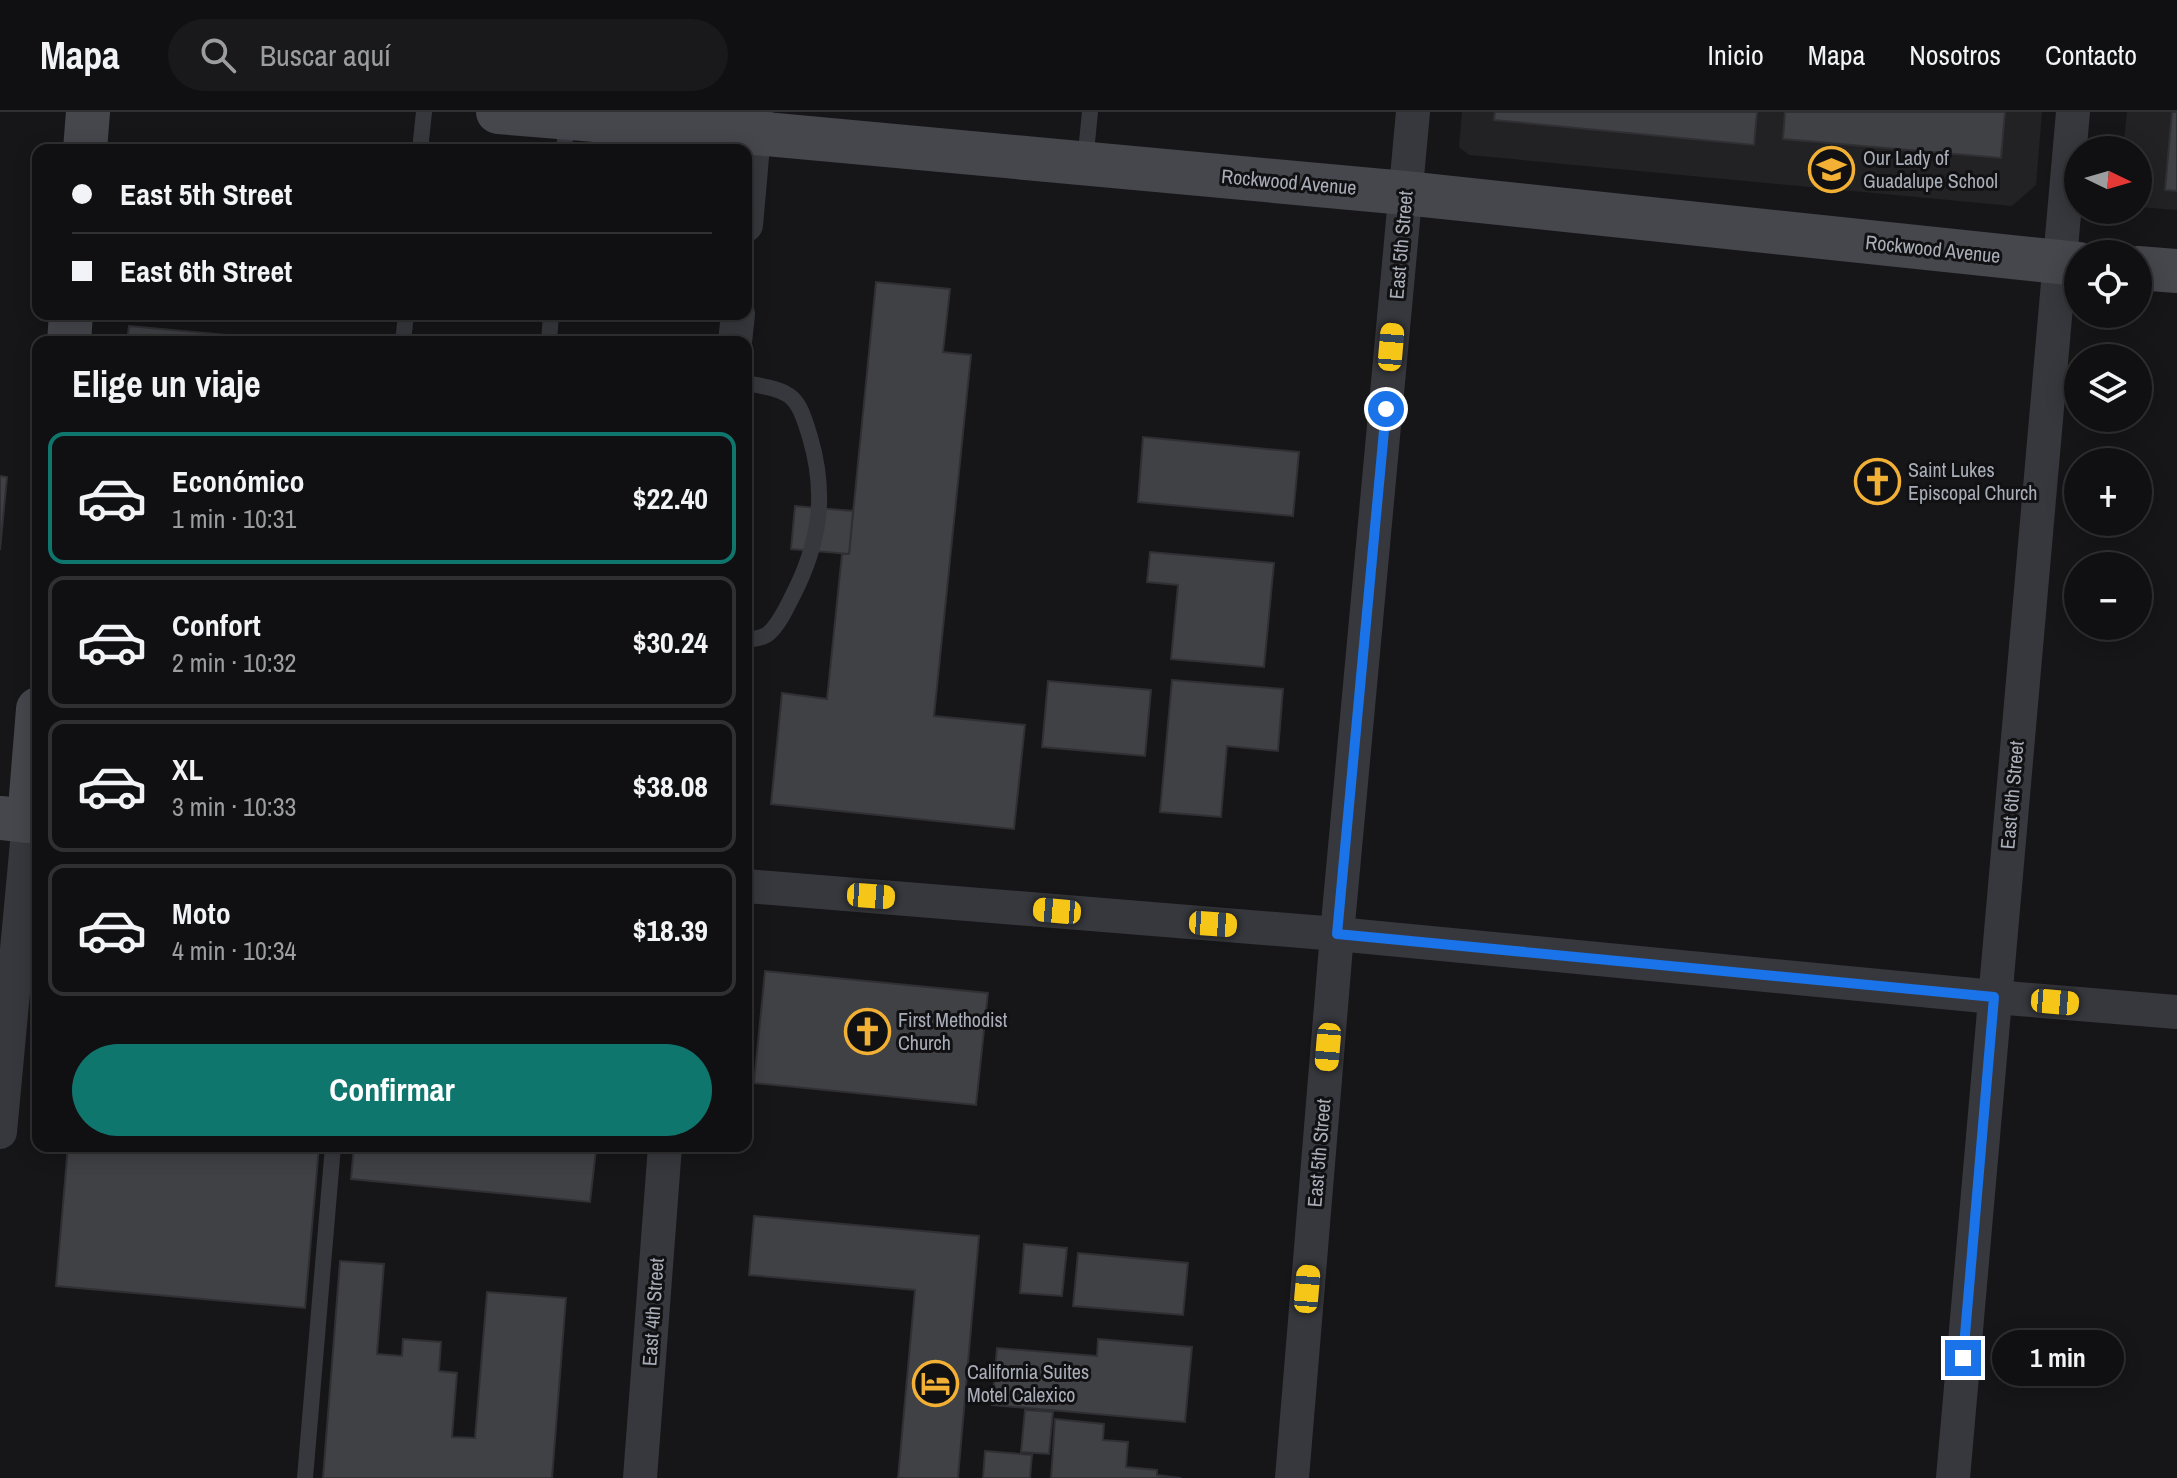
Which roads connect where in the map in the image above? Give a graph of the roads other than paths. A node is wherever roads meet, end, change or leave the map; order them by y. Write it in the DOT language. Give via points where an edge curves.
graph roads {
  1 [pos="88,112"];
  2 [pos="424,112"];
  3 [pos="498,112"];
  4 [pos="1090,112"];
  5 [pos="1413,112"];
  6 [pos="2073,112"];
  7 [pos="756,122"];
  8 [pos="566,134"];
  9 [pos="85,144"];
  10 [pos="421,144"];
  11 [pos="752,163"];
  12 [pos="1085,163"];
  13 [pos="1405,193"];
  14 [pos="2069,240"];
  15 [pos="2064,263"];
  16 [pos="2152,269"];
  17 [pos="2177,271"];
  18 [pos="2064,303"];
  19 [pos="752,384"];
  20 [pos="752,639"];
  21 [pos="32,751"];
  22 [pos="22,820"];
  23 [pos="752,886"];
  24 [pos="1337,934"];
  25 [pos="1994,997"];
  26 [pos="2177,1012"];
  27 [pos="0,1132"];
  28 [pos="332,1152"];
  29 [pos="665,1152"];
  30 [pos="305,1478"];
  31 [pos="640,1478"];
  32 [pos="1292,1478"];
  33 [pos="1953,1478"];
  1 -- 9 [label="street"];
  2 -- 10 [label="lane"];
  3 -- 8 [label="street, Rockwood Avenue"];
  4 -- 12 [label="lane"];
  5 -- 13 [label="street, East 5th Street"];
  6 -- 14 [label="street, East 6th Street"];
  7 -- 8 [label="street, Rockwood Avenue"];
  7 -- 11 [label="street"];
  7 -- 12 [label="street, Rockwood Avenue"];
  12 -- 13 [label="street, Rockwood Avenue"];
  13 -- 15 [label="street, Rockwood Avenue"];
  13 -- 24 [label="street, East 5th Street"];
  16 -- 17 [label="street"];
  18 -- 25 [label="street, East 6th Street"];
  19 -- 20 [label="lane" via="792,397 802,413 818,463 820,500 805,574 767,635"];
  21 -- 22 [label="street"];
  22 -- 27 [label="street"];
  23 -- 24 [label="street"];
  24 -- 25 [label="street"];
  24 -- 32 [label="street, East 5th Street"];
  25 -- 26 [label="street"];
  25 -- 33 [label="street, East 6th Street"];
  28 -- 30 [label="lane"];
  29 -- 31 [label="street, East 4th Street"];
}
